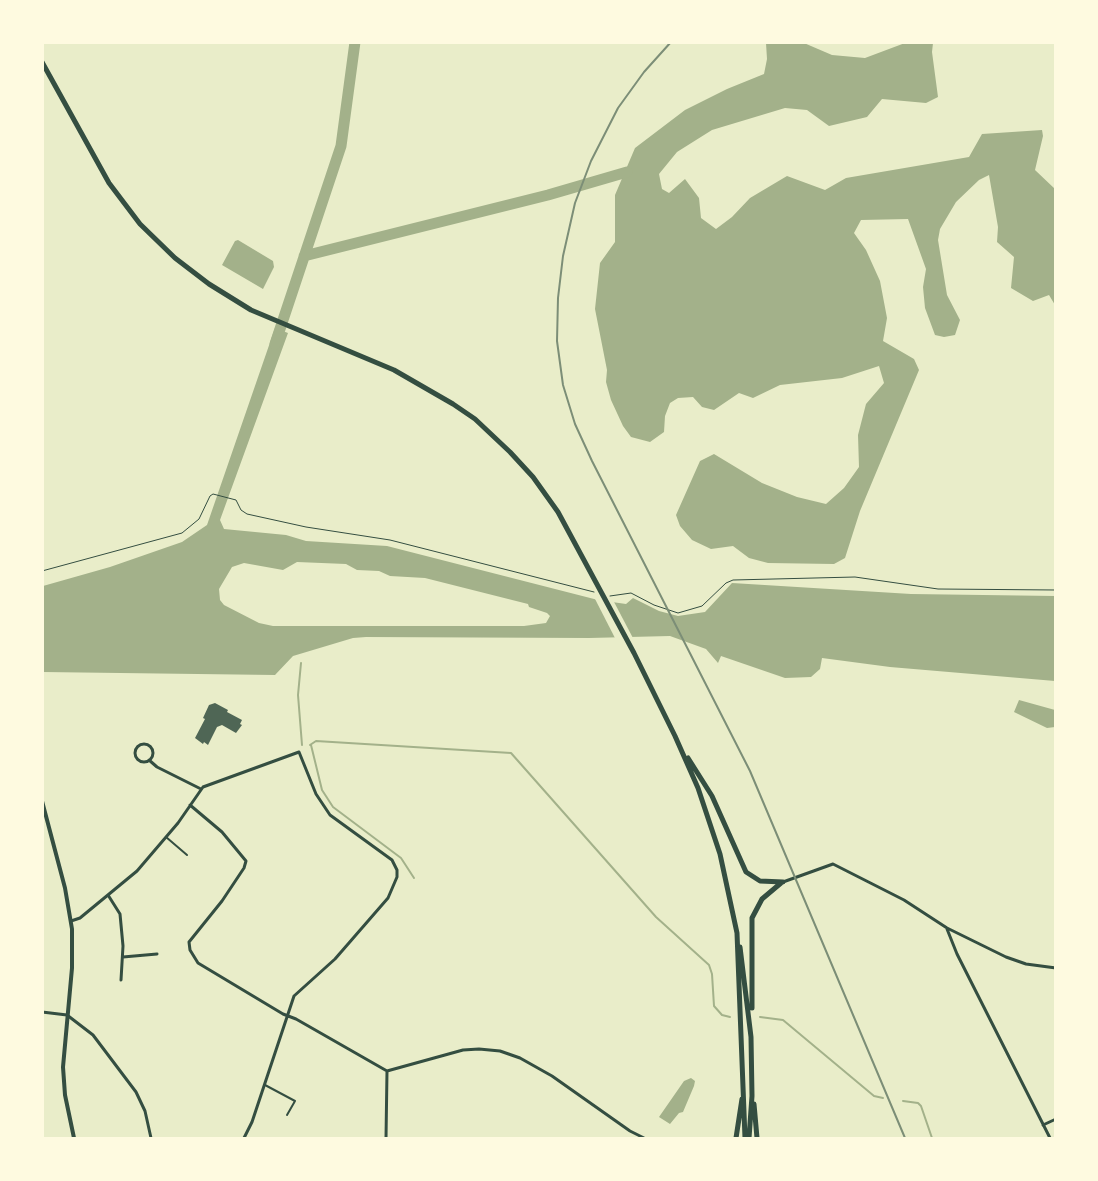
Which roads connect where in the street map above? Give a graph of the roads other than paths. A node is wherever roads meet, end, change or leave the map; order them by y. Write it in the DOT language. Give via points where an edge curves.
graph roads {
  1 [pos="42,62"];
  2 [pos="675,736"];
  3 [pos="149,760"];
  4 [pos="201,789"];
  5 [pos="42,801"];
  6 [pos="190,804"];
  7 [pos="166,837"];
  8 [pos="187,855"];
  9 [pos="783,882"];
  10 [pos="108,895"];
  11 [pos="71,921"];
  12 [pos="947,928"];
  13 [pos="737,933"];
  14 [pos="157,954"];
  15 [pos="123,956"];
  16 [pos="1056,968"];
  17 [pos="121,980"];
  18 [pos="42,1012"];
  19 [pos="67,1015"];
  20 [pos="287,1016"];
  21 [pos="751,1037"];
  22 [pos="387,1071"];
  23 [pos="752,1081"];
  24 [pos="265,1085"];
  25 [pos="743,1089"];
  26 [pos="287,1115"];
  27 [pos="1056,1119"];
  28 [pos="1043,1125"];
  29 [pos="74,1138"];
  30 [pos="151,1138"];
  31 [pos="244,1138"];
  32 [pos="386,1138"];
  33 [pos="639,1138"];
  34 [pos="644,1138"];
  35 [pos="736,1138"];
  36 [pos="747,1138"];
  37 [pos="757,1138"];
  38 [pos="1050,1138"];
  1 -- 2 [label="main road" via="100,170 140,224 191,271 266,317 400,373 474,419 510,452 558,512"];
  2 -- 9 [label="main road" via="712,796 746,872 760,881"];
  2 -- 13 [label="main road" via="710,822"];
  3 -- 3 [label="street" via="153,755 152,749 140,745 137,756 142,761"];
  3 -- 4 [label="street"];
  4 -- 6 [label="street"];
  4 -- 20 [label="street" via="299,752 316,794 330,815 389,857 398,874 390,895 366,925 335,959 296,993"];
  5 -- 11 [label="street"];
  6 -- 7 [label="street"];
  6 -- 20 [label="street" via="222,832 246,861 222,901 190,939 190,950 203,968"];
  7 -- 8 [label="lane"];
  7 -- 10 [label="street" via="138,871"];
  9 -- 12 [label="street" via="833,864 904,900"];
  9 -- 21 [label="main road" via="762,899 752,918"];
  10 -- 11 [label="street" via="80,918"];
  10 -- 15 [label="street" via="120,914"];
  11 -- 19 [label="street" via="73,953"];
  12 -- 16 [label="street" via="1022,963"];
  12 -- 28 [label="street"];
  13 -- 21 [label="main road" via="744,961"];
  13 -- 25 [label="main road"];
  14 -- 15 [label="street"];
  15 -- 17 [label="street"];
  18 -- 19 [label="street"];
  19 -- 29 [label="street" via="64,1079"];
  19 -- 30 [label="street" via="90,1032 129,1081 145,1112"];
  20 -- 22 [label="street"];
  20 -- 24 [label="street"];
  21 -- 23 [label="main road"];
  22 -- 32 [label="street"];
  22 -- 33 [label="street" via="462,1050 500,1051 552,1076"];
  23 -- 36 [label="main road"];
  23 -- 37 [label="main road"];
  24 -- 26 [label="lane" via="294,1102"];
  24 -- 31 [label="street"];
  25 -- 35 [label="main road"];
  25 -- 36 [label="main road"];
  27 -- 28 [label="street"];
  28 -- 38 [label="street"];
  33 -- 34 [label="street"];
}
